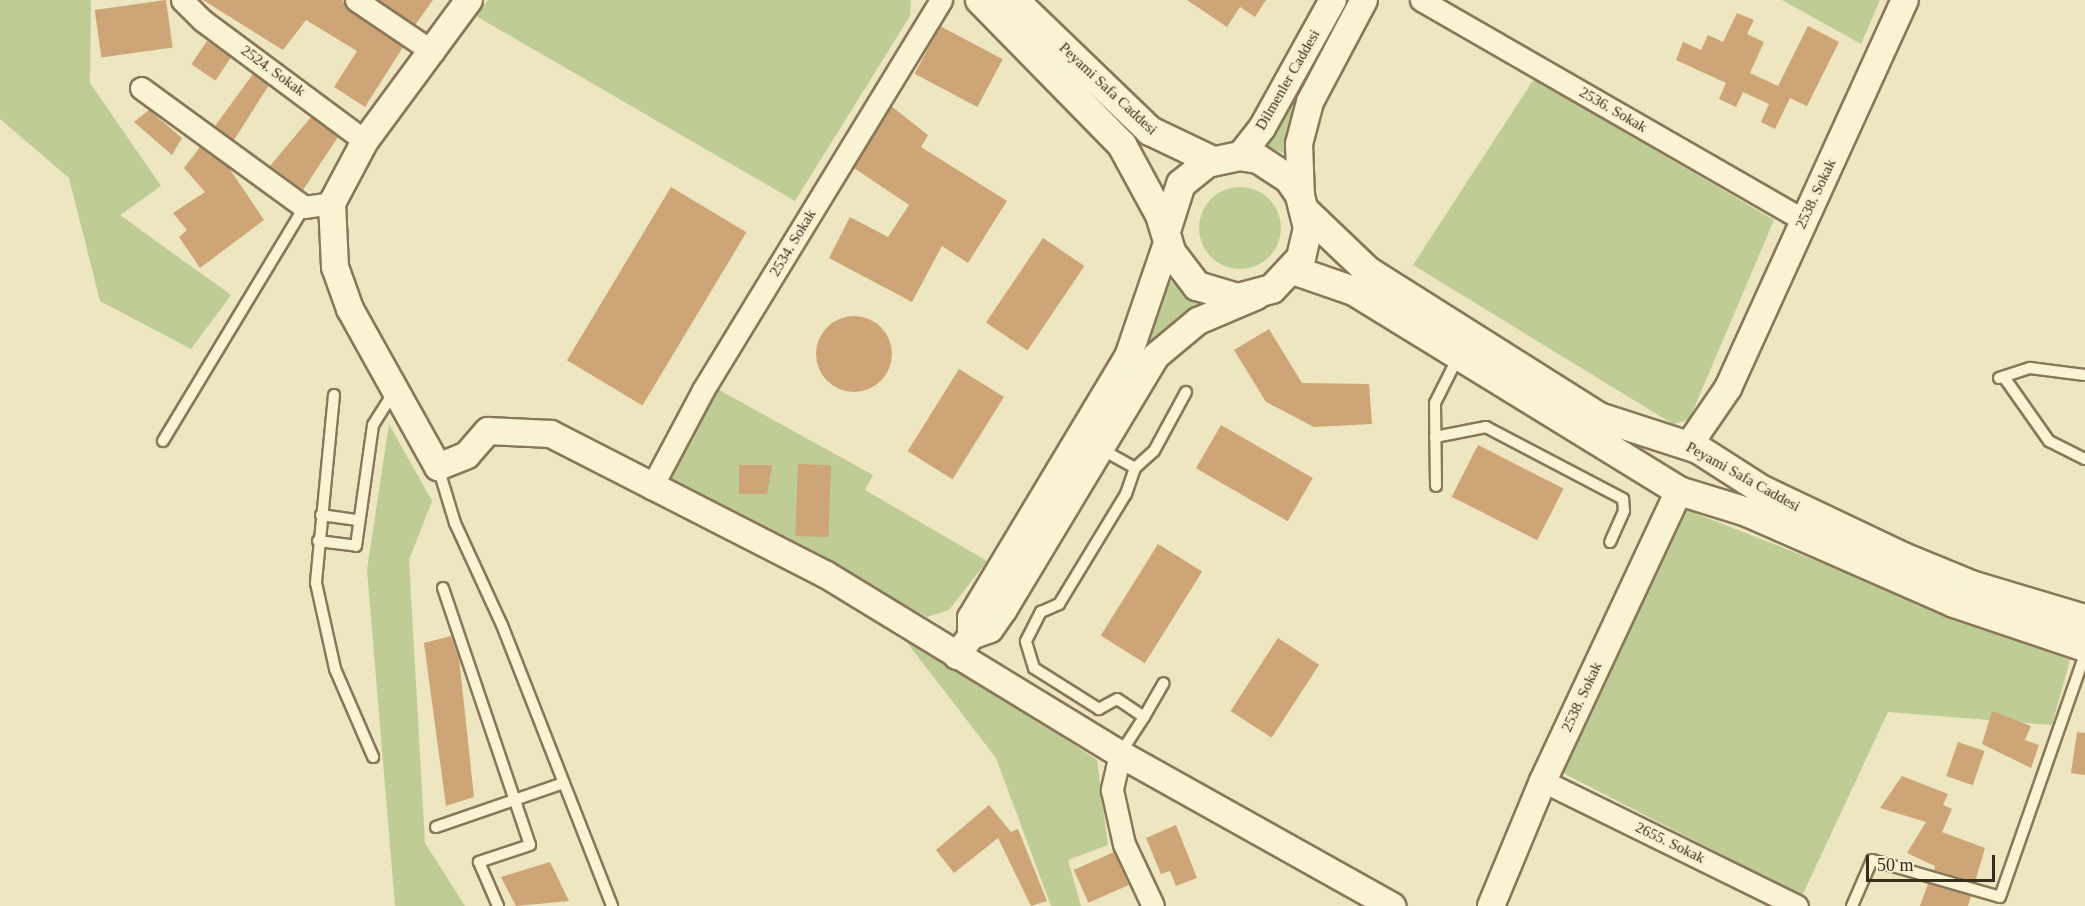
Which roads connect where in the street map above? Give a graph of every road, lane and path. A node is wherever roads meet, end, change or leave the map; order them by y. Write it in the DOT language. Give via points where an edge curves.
graph roads {
  1 [pos="182,0"];
  2 [pos="356,0"];
  3 [pos="469,0"];
  4 [pos="941,0"];
  5 [pos="980,0"];
  6 [pos="1014,0"];
  7 [pos="1333,0"];
  8 [pos="1364,0"];
  9 [pos="1421,0"];
  10 [pos="1905,0"];
  11 [pos="433,52"];
  12 [pos="141,88"];
  13 [pos="365,141"];
  14 [pos="1226,159"];
  15 [pos="332,203"];
  16 [pos="1304,205"];
  17 [pos="304,207"];
  18 [pos="1804,220"];
  19 [pos="1167,235"];
  20 [pos="1293,270"];
  21 [pos="1259,295"];
  22 [pos="1458,357"];
  23 [pos="2085,375"];
  24 [pos="395,390"];
  25 [pos="1186,392"];
  26 [pos="334,394"];
  27 [pos="1435,436"];
  28 [pos="163,441"];
  29 [pos="1694,448"];
  30 [pos="1101,449"];
  31 [pos="2085,459"];
  32 [pos="438,467"];
  33 [pos="1134,468"];
  34 [pos="1436,486"];
  35 [pos="651,488"];
  36 [pos="1683,491"];
  37 [pos="321,516"];
  38 [pos="358,520"];
  39 [pos="318,541"];
  40 [pos="1610,542"];
  41 [pos="443,588"];
  42 [pos="2085,619"];
  43 [pos="964,646"];
  44 [pos="2085,647"];
  45 [pos="2085,654"];
  46 [pos="1164,683"];
  47 [pos="1144,717"];
  48 [pos="1120,754"];
  49 [pos="373,757"];
  50 [pos="1543,781"];
  51 [pos="564,783"];
  52 [pos="517,799"];
  53 [pos="436,827"];
  54 [pos="498,906"];
  55 [pos="612,906"];
  56 [pos="1152,906"];
  57 [pos="1392,906"];
  58 [pos="1491,906"];
  59 [pos="1797,906"];
  60 [pos="1852,906"];
  1 -- 13 [label="street, 2524. Sokak" via="202,20"];
  2 -- 11 [label="street"];
  3 -- 11 [label="street"];
  4 -- 35 [label="street, 2534. Sokak" via="703,390"];
  5 -- 19 [label="main road" via="1122,145"];
  6 -- 14 [label="main road, Peyami Safa Caddesi" via="1150,131"];
  7 -- 14 [label="street, Dilmenler Caddesi" via="1262,128"];
  8 -- 16 [label="street, Dilmenler Caddesi" via="1310,102 1299,144"];
  9 -- 18 [label="street, 2536. Sokak"];
  10 -- 18 [label="street, 2538. Sokak"];
  11 -- 13 [label="street"];
  12 -- 17 [label="street"];
  13 -- 15 [label="street"];
  14 -- 16 [label="main road" via="1275,167"];
  14 -- 19 [label="main road" via="1181,184"];
  15 -- 17 [label="street"];
  15 -- 24 [label="street" via="330,236 339,277 350,309"];
  16 -- 20 [label="main road" via="1306,243"];
  16 -- 29 [label="main road, Peyami Safa Caddesi" via="1368,271 1484,348 1599,417"];
  17 -- 28 [label="lane"];
  18 -- 29 [label="street, 2538. Sokak" via="1728,388"];
  19 -- 21 [label="main road" via="1181,271 1197,286 1216,295"];
  19 -- 43 [label="street" via="1137,340 971,618"];
  20 -- 21 [label="main road"];
  20 -- 22 [label="main road, Peyami Safa Caddesi" via="1354,291"];
  21 -- 30 [label="street" via="1198,321 1156,356"];
  22 -- 27 [label="lane" via="1437,395"];
  22 -- 36 [label="main road, Peyami Safa Caddesi"];
  23 -- 31 [label="lane" via="2030,368 2002,379 2049,441"];
  24 -- 32 [label="street"];
  24 -- 38 [label="lane" via="373,425"];
  25 -- 33 [label="lane" via="1154,450"];
  26 -- 37 [label="lane"];
  27 -- 34 [label="lane"];
  27 -- 40 [label="lane" via="1486,428 1623,499 1624,511"];
  29 -- 36 [label="main road" via="1665,464"];
  29 -- 36 [label="main road" via="1713,480"];
  29 -- 42 [label="main road, Peyami Safa Caddesi" via="1772,495 1903,556 1974,586"];
  30 -- 33 [label="lane"];
  30 -- 43 [label="street" via="990,629"];
  32 -- 35 [label="street" via="467,455 488,431 520,429 550,434"];
  32 -- 51 [label="lane" via="455,523"];
  33 -- 47 [label="lane" via="1126,495 1059,604 1041,612 1031,627 1025,648 1034,668 1099,709 1117,699"];
  35 -- 43 [label="street"];
  36 -- 44 [label="main road, Peyami Safa Caddesi" via="1954,603"];
  36 -- 50 [label="street, 2538. Sokak"];
  37 -- 38 [label="lane"];
  37 -- 39 [label="lane"];
  38 -- 39 [label="lane" via="356,546"];
  39 -- 49 [label="lane" via="316,583 335,669"];
  41 -- 52 [label="lane"];
  43 -- 48 [label="street"];
  45 -- 60 [label="lane" via="2000,897 1872,860"];
  46 -- 47 [label="lane"];
  47 -- 48 [label="lane"];
  48 -- 56 [label="street" via="1114,801 1124,844"];
  48 -- 57 [label="street"];
  50 -- 58 [label="street, 2538. Sokak"];
  50 -- 59 [label="street, 2655. Sokak"];
  51 -- 52 [label="lane"];
  51 -- 55 [label="lane"];
  52 -- 53 [label="lane"];
  52 -- 54 [label="lane" via="530,845 480,862"];
}
